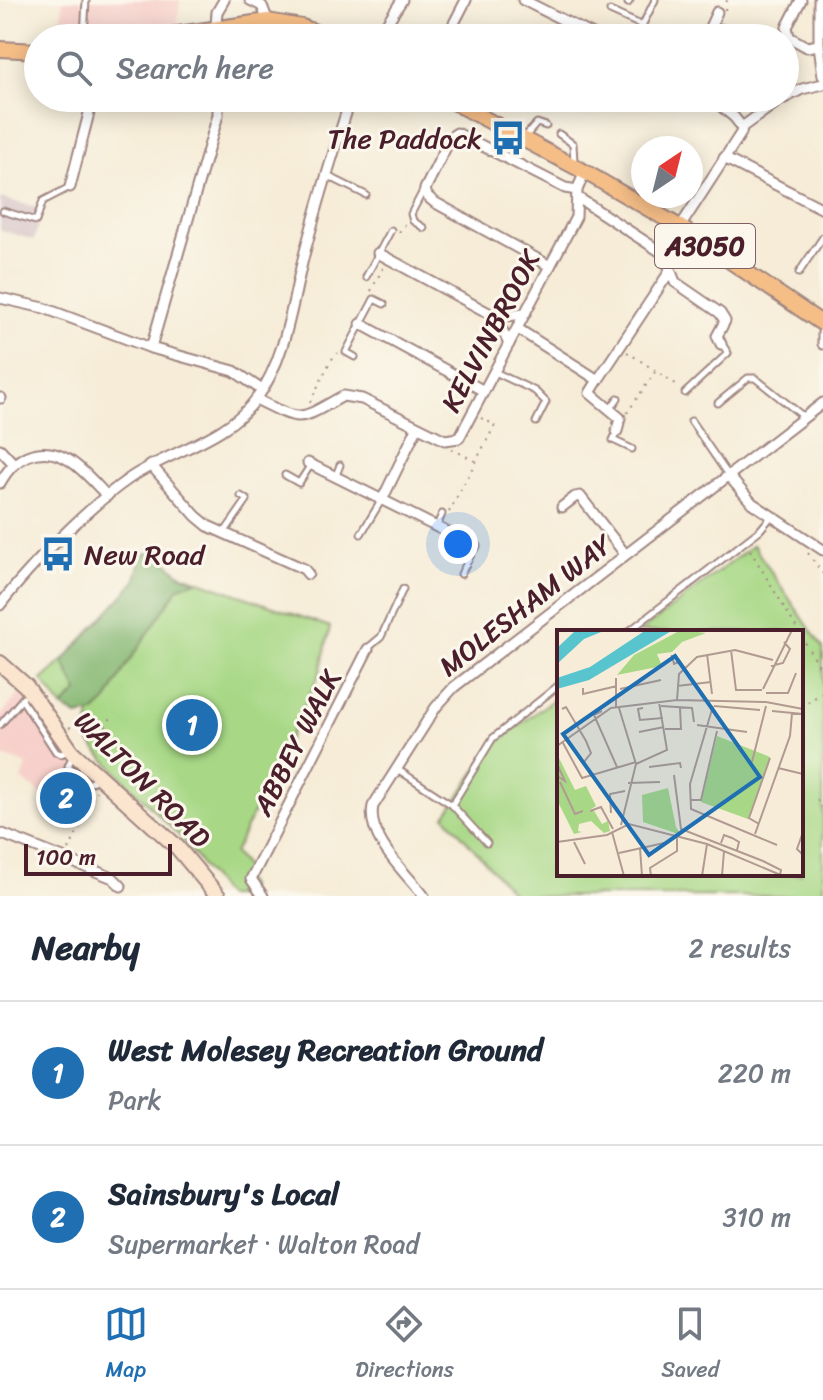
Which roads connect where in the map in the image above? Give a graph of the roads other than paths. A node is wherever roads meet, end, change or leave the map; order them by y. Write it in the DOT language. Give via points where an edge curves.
graph roads {
  1 [pos="86,0"];
  2 [pos="224,0"];
  3 [pos="250,0"];
  4 [pos="402,0"];
  5 [pos="466,0"];
  6 [pos="655,0"];
  7 [pos="801,0"];
  8 [pos="819,0"];
  9 [pos="526,1"];
  10 [pos="610,11"];
  11 [pos="717,12"];
  12 [pos="268,21"];
  13 [pos="85,24"];
  14 [pos="216,24"];
  15 [pos="255,24"];
  16 [pos="285,24"];
  17 [pos="386,24"];
  18 [pos="454,24"];
  19 [pos="571,24"];
  20 [pos="639,24"];
  21 [pos="644,24"];
  22 [pos="712,24"];
  23 [pos="789,24"];
  24 [pos="799,43"];
  25 [pos="819,45"];
  26 [pos="0,49"];
  27 [pos="24,50"];
  28 [pos="823,76"];
  29 [pos="823,84"];
  30 [pos="799,91"];
  31 [pos="89,112"];
  32 [pos="218,112"];
  33 [pos="346,112"];
  34 [pos="473,112"];
  35 [pos="728,112"];
  36 [pos="763,112"];
  37 [pos="546,126"];
  38 [pos="742,127"];
  39 [pos="559,134"];
  40 [pos="524,139"];
  41 [pos="724,158"];
  42 [pos="579,169"];
  43 [pos="325,175"];
  44 [pos="70,187"];
  45 [pos="425,189"];
  46 [pos="577,194"];
  47 [pos="366,195"];
  48 [pos="823,209"];
  49 [pos="3,211"];
  50 [pos="680,227"];
  51 [pos="424,228"];
  52 [pos="391,230"];
  53 [pos="823,237"];
  54 [pos="378,253"];
  55 [pos="550,266"];
  56 [pos="670,271"];
  57 [pos="799,273"];
  58 [pos="366,277"];
  59 [pos="0,298"];
  60 [pos="384,304"];
  61 [pos="525,314"];
  62 [pos="496,317"];
  63 [pos="361,324"];
  64 [pos="823,324"];
  65 [pos="518,329"];
  66 [pos="823,333"];
  67 [pos="509,344"];
  68 [pos="721,344"];
  69 [pos="823,344"];
  70 [pos="151,348"];
  71 [pos="355,357"];
  72 [pos="494,372"];
  73 [pos="598,380"];
  74 [pos="484,391"];
  75 [pos="686,392"];
  76 [pos="259,394"];
  77 [pos="618,398"];
  78 [pos="718,403"];
  79 [pos="823,403"];
  80 [pos="611,408"];
  81 [pos="805,417"];
  82 [pos="691,421"];
  83 [pos="536,422"];
  84 [pos="417,428"];
  85 [pos="617,431"];
  86 [pos="0,449"];
  87 [pos="632,449"];
  88 [pos="14,464"];
  89 [pos="309,464"];
  90 [pos="151,465"];
  91 [pos="340,465"];
  92 [pos="285,475"];
  93 [pos="728,475"];
  94 [pos="335,478"];
  95 [pos="0,483"];
  96 [pos="107,496"];
  97 [pos="241,496"];
  98 [pos="382,500"];
  99 [pos="562,507"];
  100 [pos="442,514"];
  101 [pos="771,517"];
  102 [pos="437,526"];
  103 [pos="224,534"];
  104 [pos="361,534"];
  105 [pos="475,546"];
  106 [pos="823,550"];
  107 [pos="625,554"];
  108 [pos="308,574"];
  109 [pos="461,574"];
  110 [pos="403,589"];
  111 [pos="0,605"];
  112 [pos="631,630"];
  113 [pos="368,649"];
  114 [pos="0,663"];
  115 [pos="557,687"];
  116 [pos="26,696"];
  117 [pos="0,725"];
  118 [pos="72,752"];
  119 [pos="396,768"];
  120 [pos="452,805"];
  121 [pos="0,833"];
  122 [pos="487,843"];
  123 [pos="121,886"];
  124 [pos="215,895"];
  125 [pos="262,896"];
  126 [pos="424,896"];
  1 -- 13 [label="lane"];
  2 -- 14 [label="street"];
  3 -- 12 [label="street" via="262,6"];
  4 -- 17 [label="street"];
  5 -- 18 [label="street"];
  6 -- 21 [label="lane"];
  7 -- 23 [label="street"];
  8 -- 25 [label="street"];
  9 -- 19 [label="street"];
  10 -- 20 [label="lane"];
  11 -- 22 [label="street"];
  12 -- 15 [label="main road"];
  12 -- 16 [label="main road"];
  24 -- 25 [label="street"];
  25 -- 28 [label="street"];
  26 -- 27 [label="main road"];
  29 -- 30 [label="street"];
  31 -- 44 [label="street"];
  32 -- 70 [label="street"];
  33 -- 43 [label="street"];
  34 -- 40 [label="main road, A3050"];
  35 -- 38 [label="street"];
  36 -- 38 [label="street"];
  37 -- 40 [label="lane" via="537,123"];
  38 -- 41 [label="street"];
  39 -- 42 [label="lane" via="573,144"];
  40 -- 42 [label="main road, A3050"];
  41 -- 48 [label="street"];
  41 -- 50 [label="street"];
  42 -- 46 [label="street, KELVINBROOK"];
  42 -- 50 [label="main road, A3050"];
  43 -- 47 [label="lane"];
  43 -- 76 [label="street" via="276,362"];
  44 -- 49 [label="lane" via="43,201 36,221"];
  45 -- 46 [label="street" via="457,133"];
  45 -- 51 [label="lane" via="411,214"];
  45 -- 55 [label="street" via="434,202"];
  46 -- 55 [label="street, KELVINBROOK" via="576,217"];
  46 -- 56 [label="street" via="664,254"];
  50 -- 64 [label="main road, A3050"];
  52 -- 54 [label="lane"];
  53 -- 57 [label="lane"];
  54 -- 58 [label="lane"];
  54 -- 62 [label="street"];
  55 -- 61 [label="street, KELVINBROOK"];
  56 -- 68 [label="street" via="675,282 720,313 725,321 717,336"];
  56 -- 73 [label="street"];
  59 -- 70 [label="street, KELVINBROOK" via="44,308"];
  60 -- 63 [label="lane" via="374,299"];
  61 -- 62 [label="street"];
  61 -- 65 [label="street, KELVINBROOK"];
  62 -- 67 [label="street"];
  63 -- 71 [label="lane" via="346,352"];
  63 -- 74 [label="street"];
  65 -- 67 [label="street, KELVINBROOK"];
  65 -- 73 [label="street"];
  66 -- 69 [label="street"];
  67 -- 72 [label="street, KELVINBROOK"];
  68 -- 75 [label="lane" via="728,353"];
  70 -- 76 [label="street, KELVINBROOK" via="234,371"];
  72 -- 74 [label="street, KELVINBROOK"];
  72 -- 83 [label="lane" via="535,391 546,402"];
  73 -- 80 [label="street" via="590,393"];
  74 -- 84 [label="street, KELVINBROOK" via="459,438 445,440"];
  76 -- 84 [label="street, KELVINBROOK" via="296,417 313,415 343,396 362,399"];
  76 -- 90 [label="street" via="231,426"];
  77 -- 80 [label="lane"];
  78 -- 81 [label="lane" via="755,378"];
  79 -- 81 [label="street, MOLESHAM WAY"];
  80 -- 85 [label="street" via="620,418"];
  81 -- 93 [label="street, MOLESHAM WAY"];
  82 -- 93 [label="lane"];
  84 -- 98 [label="street"];
  85 -- 87 [label="lane" via="613,440"];
  86 -- 88 [label="street"];
  88 -- 95 [label="street"];
  88 -- 96 [label="street" via="40,451 60,454"];
  89 -- 92 [label="lane" via="299,483"];
  89 -- 94 [label="street"];
  90 -- 96 [label="street"];
  90 -- 103 [label="street" via="196,516"];
  91 -- 94 [label="lane"];
  93 -- 101 [label="street"];
  93 -- 107 [label="street, MOLESHAM WAY"];
  94 -- 98 [label="street"];
  96 -- 111 [label="street"];
  97 -- 103 [label="lane" via="247,500"];
  98 -- 102 [label="street"];
  98 -- 104 [label="lane"];
  99 -- 107 [label="street" via="580,496"];
  100 -- 102 [label="lane"];
  101 -- 106 [label="street"];
  101 -- 112 [label="lane"];
  102 -- 105 [label="street"];
  103 -- 108 [label="street"];
  105 -- 109 [label="lane"];
  107 -- 119 [label="street, MOLESHAM WAY" via="454,687"];
  110 -- 113 [label="lane" via="381,637"];
  113 -- 125 [label="street, ABBEY WALK" via="251,879"];
  114 -- 116 [label="main road, WALTON ROAD" via="21,680"];
  115 -- 120 [label="lane" via="493,738"];
  116 -- 117 [label="lane"];
  116 -- 118 [label="main road, WALTON ROAD"];
  116 -- 118 [label="lane" via="56,752"];
  118 -- 124 [label="main road, WALTON ROAD" via="177,847"];
  119 -- 120 [label="lane"];
  119 -- 126 [label="street, MOLESHAM WAY" via="373,806 372,825"];
  120 -- 122 [label="lane"];
  121 -- 123 [label="street" via="113,878"];
}
